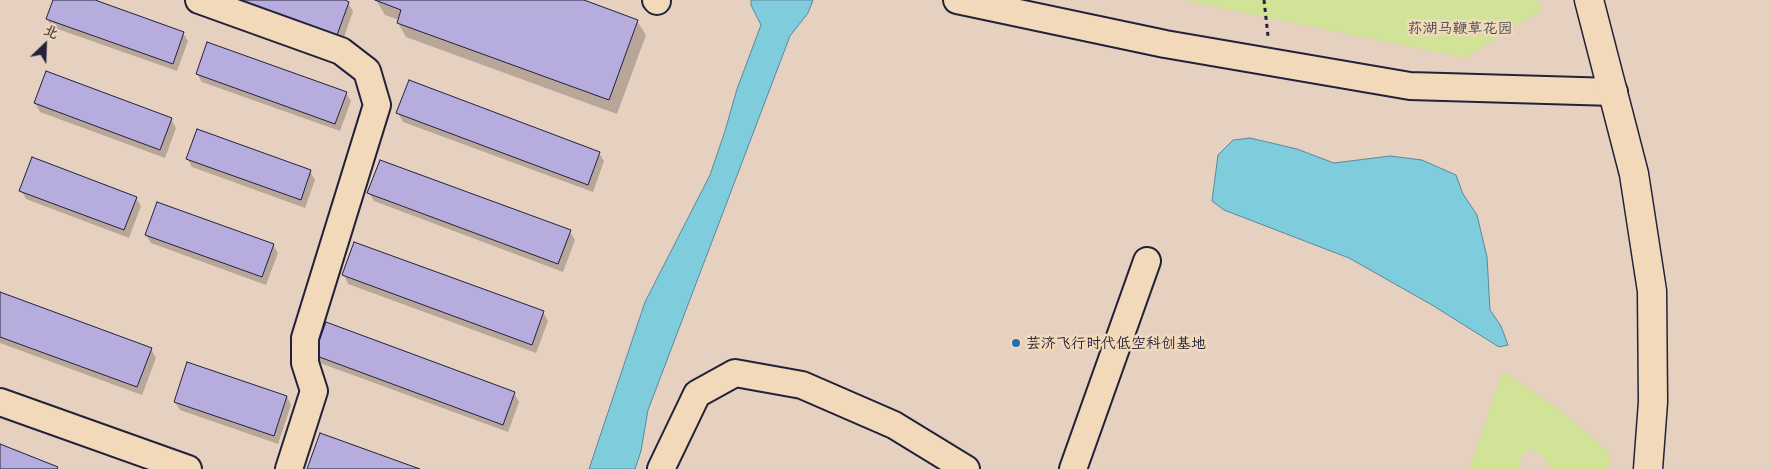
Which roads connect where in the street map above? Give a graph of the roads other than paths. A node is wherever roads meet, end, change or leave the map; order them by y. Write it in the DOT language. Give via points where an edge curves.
graph roads {
  1 [pos="199,0"];
  2 [pos="957,0"];
  3 [pos="1589,0"];
  4 [pos="1614,92"];
  5 [pos="1147,261"];
  6 [pos="0,402"];
  7 [pos="188,469"];
  8 [pos="289,469"];
  9 [pos="661,469"];
  10 [pos="966,469"];
  11 [pos="1073,469"];
  12 [pos="1648,469"];
  1 -- 8 [label="street" via="341,51 367,70 377,105 305,338 305,363 314,391"];
  2 -- 4 [label="street" via="1165,44 1410,86"];
  3 -- 4 [label="main road"];
  4 -- 12 [label="main road" via="1634,174 1652,291 1653,402"];
  5 -- 11 [label="street"];
  6 -- 7 [label="street"];
  9 -- 10 [label="street" via="697,394 735,373 802,385 894,425"];
}
